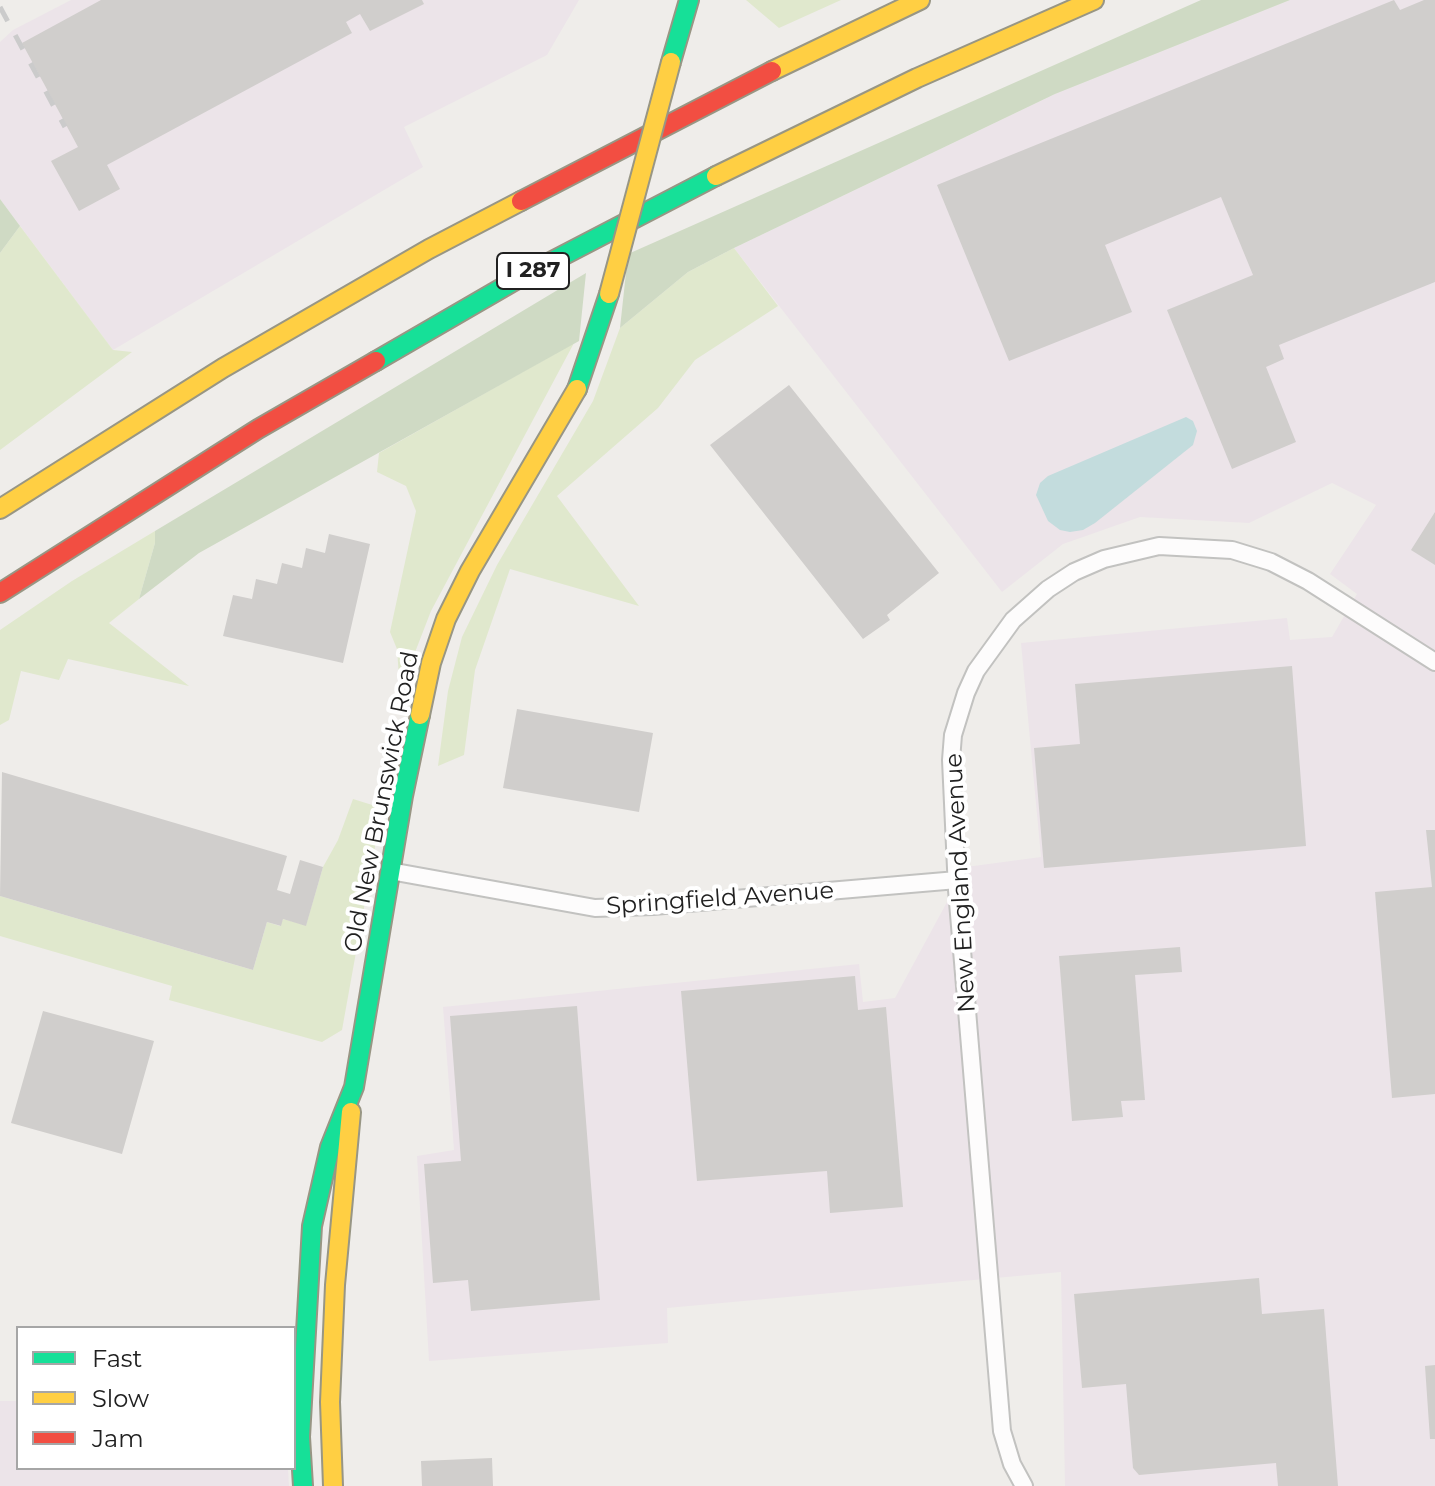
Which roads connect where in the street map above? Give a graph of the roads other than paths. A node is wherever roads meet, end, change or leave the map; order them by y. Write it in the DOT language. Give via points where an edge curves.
graph roads {
  1 [pos="920,0"];
  2 [pos="1094,0"];
  3 [pos="688,1"];
  4 [pos="0,509"];
  5 [pos="0,593"];
  6 [pos="1435,662"];
  7 [pos="390,871"];
  8 [pos="957,880"];
  9 [pos="354,1087"];
  10 [pos="303,1486"];
  11 [pos="333,1486"];
  12 [pos="1024,1486"];
  1 -- 4 [label="main road" via="723,94 441,242 223,368"];
  2 -- 5 [label="main road, I 287" via="793,138 514,281 258,429"];
  3 -- 7 [label="main road, Old New Brunswick Road, bridge" via="609,294 575,397 446,619 427,678"];
  6 -- 8 [label="street, New England Avenue" via="1308,581 1252,555 1213,547 1159,546 1088,565 1024,608 990,650 966,693 951,760"];
  7 -- 8 [label="street, Springfield Avenue" via="595,908"];
  7 -- 9 [label="main road, Old New Brunswick Road"];
  8 -- 12 [label="street, New England Avenue" via="1002,1431"];
  9 -- 10 [label="main road, Old New Brunswick Road" via="330,1147 312,1226 300,1437"];
  9 -- 11 [label="main road, Old New Brunswick Road" via="335,1285"];
}
